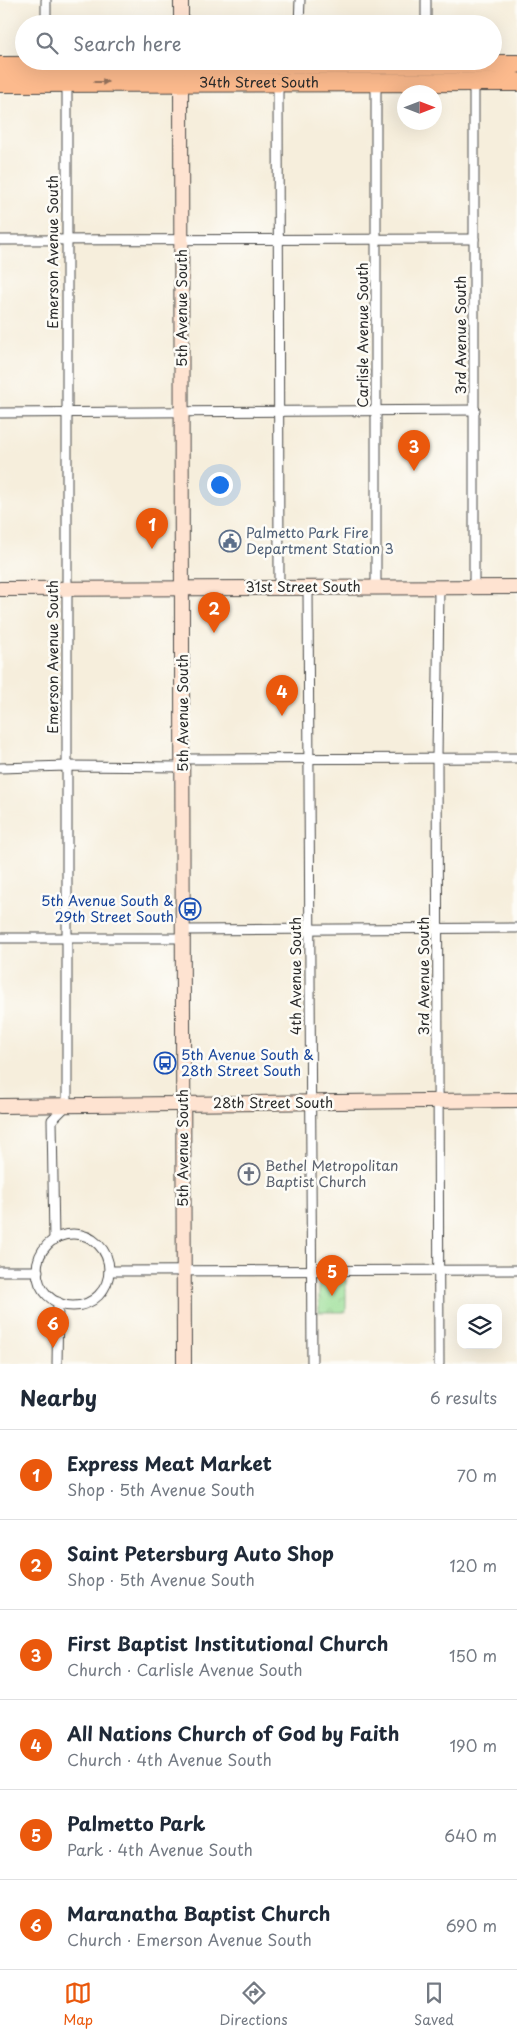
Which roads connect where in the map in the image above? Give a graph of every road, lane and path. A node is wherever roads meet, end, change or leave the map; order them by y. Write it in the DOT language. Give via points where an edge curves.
graph roads {
  1 [pos="46,0"];
  2 [pos="180,0"];
  3 [pos="300,0"];
  4 [pos="426,0"];
  5 [pos="46,15"];
  6 [pos="181,15"];
  7 [pos="300,15"];
  8 [pos="426,15"];
  9 [pos="502,64"];
  10 [pos="517,64"];
  11 [pos="0,66"];
  12 [pos="15,67"];
  13 [pos="46,70"];
  14 [pos="181,70"];
  15 [pos="417,70"];
  16 [pos="67,74"];
  17 [pos="517,75"];
  18 [pos="278,82"];
  19 [pos="356,82"];
  20 [pos="376,82"];
  21 [pos="474,82"];
  22 [pos="517,82"];
  23 [pos="0,83"];
  24 [pos="278,239"];
  25 [pos="376,239"];
  26 [pos="474,239"];
  27 [pos="0,240"];
  28 [pos="67,240"];
  29 [pos="181,240"];
  30 [pos="377,410"];
  31 [pos="475,410"];
  32 [pos="279,411"];
  33 [pos="67,412"];
  34 [pos="182,412"];
  35 [pos="0,413"];
  36 [pos="183,587"];
  37 [pos="279,587"];
  38 [pos="308,587"];
  39 [pos="376,587"];
  40 [pos="439,587"];
  41 [pos="474,587"];
  42 [pos="517,587"];
  43 [pos="67,588"];
  44 [pos="0,589"];
  45 [pos="437,758"];
  46 [pos="517,758"];
  47 [pos="309,759"];
  48 [pos="183,763"];
  49 [pos="67,766"];
  50 [pos="0,768"];
  51 [pos="517,928"];
  52 [pos="438,929"];
  53 [pos="310,930"];
  54 [pos="184,934"];
  55 [pos="0,938"];
  56 [pos="67,938"];
  57 [pos="517,1100"];
  58 [pos="437,1101"];
  59 [pos="310,1103"];
  60 [pos="182,1104"];
  61 [pos="67,1105"];
  62 [pos="0,1106"];
  63 [pos="54,1240"];
  64 [pos="38,1270"];
  65 [pos="439,1270"];
  66 [pos="517,1270"];
  67 [pos="0,1271"];
  68 [pos="109,1271"];
  69 [pos="311,1271"];
  70 [pos="184,1272"];
  71 [pos="58,1302"];
  72 [pos="57,1364"];
  73 [pos="184,1364"];
  74 [pos="312,1364"];
  75 [pos="439,1364"];
  1 -- 5 [label="street"];
  2 -- 6 [label="street"];
  3 -- 7 [label="street"];
  4 -- 8 [label="street"];
  9 -- 10 [label="highway, 34th Street South"];
  11 -- 12 [label="highway, 34th Street South"];
  13 -- 16 [label="highway, 34th Street South"];
  13 -- 23 [label="highway, 34th Street South"];
  14 -- 16 [label="highway, 34th Street South"];
  14 -- 18 [label="highway, 34th Street South"];
  14 -- 29 [label="street, 5th Avenue South"];
  15 -- 19 [label="highway" via="412,75 366,76"];
  16 -- 28 [label="street, Emerson Avenue South"];
  17 -- 21 [label="highway" via="486,74"];
  18 -- 19 [label="highway, 34th Street South"];
  18 -- 24 [label="street"];
  19 -- 20 [label="highway, 34th Street South"];
  20 -- 21 [label="highway, 34th Street South"];
  20 -- 25 [label="street, Carlisle Avenue South"];
  21 -- 22 [label="highway, 34th Street South"];
  21 -- 26 [label="street, 3rd Avenue South"];
  24 -- 25 [label="street"];
  24 -- 29 [label="street"];
  24 -- 32 [label="street"];
  25 -- 26 [label="street"];
  25 -- 30 [label="street, Carlisle Avenue South"];
  26 -- 31 [label="street, 3rd Avenue South"];
  27 -- 28 [label="street"];
  28 -- 29 [label="street"];
  28 -- 33 [label="street, Emerson Avenue South"];
  29 -- 34 [label="street, 5th Avenue South"];
  30 -- 31 [label="street"];
  30 -- 32 [label="street"];
  30 -- 39 [label="street, Carlisle Avenue South"];
  31 -- 41 [label="street, 3rd Avenue South"];
  32 -- 34 [label="street"];
  32 -- 37 [label="street"];
  33 -- 34 [label="street"];
  33 -- 35 [label="street"];
  33 -- 43 [label="street, Emerson Avenue South"];
  34 -- 36 [label="street, 5th Avenue South"];
  36 -- 37 [label="street, 31st Street South"];
  36 -- 43 [label="street, 31st Street South"];
  36 -- 48 [label="street, 5th Avenue South"];
  37 -- 38 [label="street, 31st Street South"];
  38 -- 39 [label="street, 31st Street South"];
  38 -- 47 [label="street, 4th Avenue South"];
  39 -- 40 [label="street, 31st Street South"];
  40 -- 41 [label="street, 31st Street South"];
  40 -- 45 [label="street, 3rd Avenue South"];
  41 -- 42 [label="street, 31st Street South"];
  43 -- 44 [label="street, 31st Street South"];
  43 -- 49 [label="street, Emerson Avenue South"];
  45 -- 46 [label="street"];
  45 -- 47 [label="street"];
  45 -- 52 [label="street, 3rd Avenue South"];
  47 -- 48 [label="street"];
  47 -- 53 [label="street, 4th Avenue South"];
  48 -- 49 [label="street"];
  48 -- 54 [label="street, 5th Avenue South"];
  49 -- 50 [label="street"];
  49 -- 56 [label="street, Emerson Avenue South"];
  51 -- 52 [label="street"];
  52 -- 53 [label="street"];
  52 -- 58 [label="street, 3rd Avenue South"];
  53 -- 54 [label="street"];
  53 -- 59 [label="street, 4th Avenue South"];
  54 -- 56 [label="street"];
  54 -- 60 [label="street, 5th Avenue South"];
  55 -- 56 [label="street"];
  56 -- 61 [label="street, Emerson Avenue South"];
  57 -- 58 [label="street, 28th Street South"];
  58 -- 59 [label="street, 28th Street South"];
  58 -- 65 [label="street, 3rd Avenue South"];
  59 -- 60 [label="street, 28th Street South"];
  59 -- 69 [label="street, 4th Avenue South"];
  60 -- 61 [label="street, 28th Street South"];
  60 -- 70 [label="street, 5th Avenue South"];
  61 -- 62 [label="street, 28th Street South"];
  61 -- 63 [label="street" via="52,1120"];
  63 -- 64 [label="street" via="43,1251"];
  63 -- 68 [label="street" via="69,1234 93,1240 108,1259"];
  64 -- 67 [label="street"];
  64 -- 71 [label="street" via="43,1289"];
  65 -- 66 [label="street"];
  65 -- 69 [label="street"];
  65 -- 75 [label="street, 3rd Avenue South"];
  68 -- 70 [label="street"];
  68 -- 71 [label="street" via="104,1288 92,1301 69,1306"];
  69 -- 70 [label="street"];
  69 -- 74 [label="street, 4th Avenue South"];
  70 -- 73 [label="street, 5th Avenue South"];
  71 -- 72 [label="street"];
}
